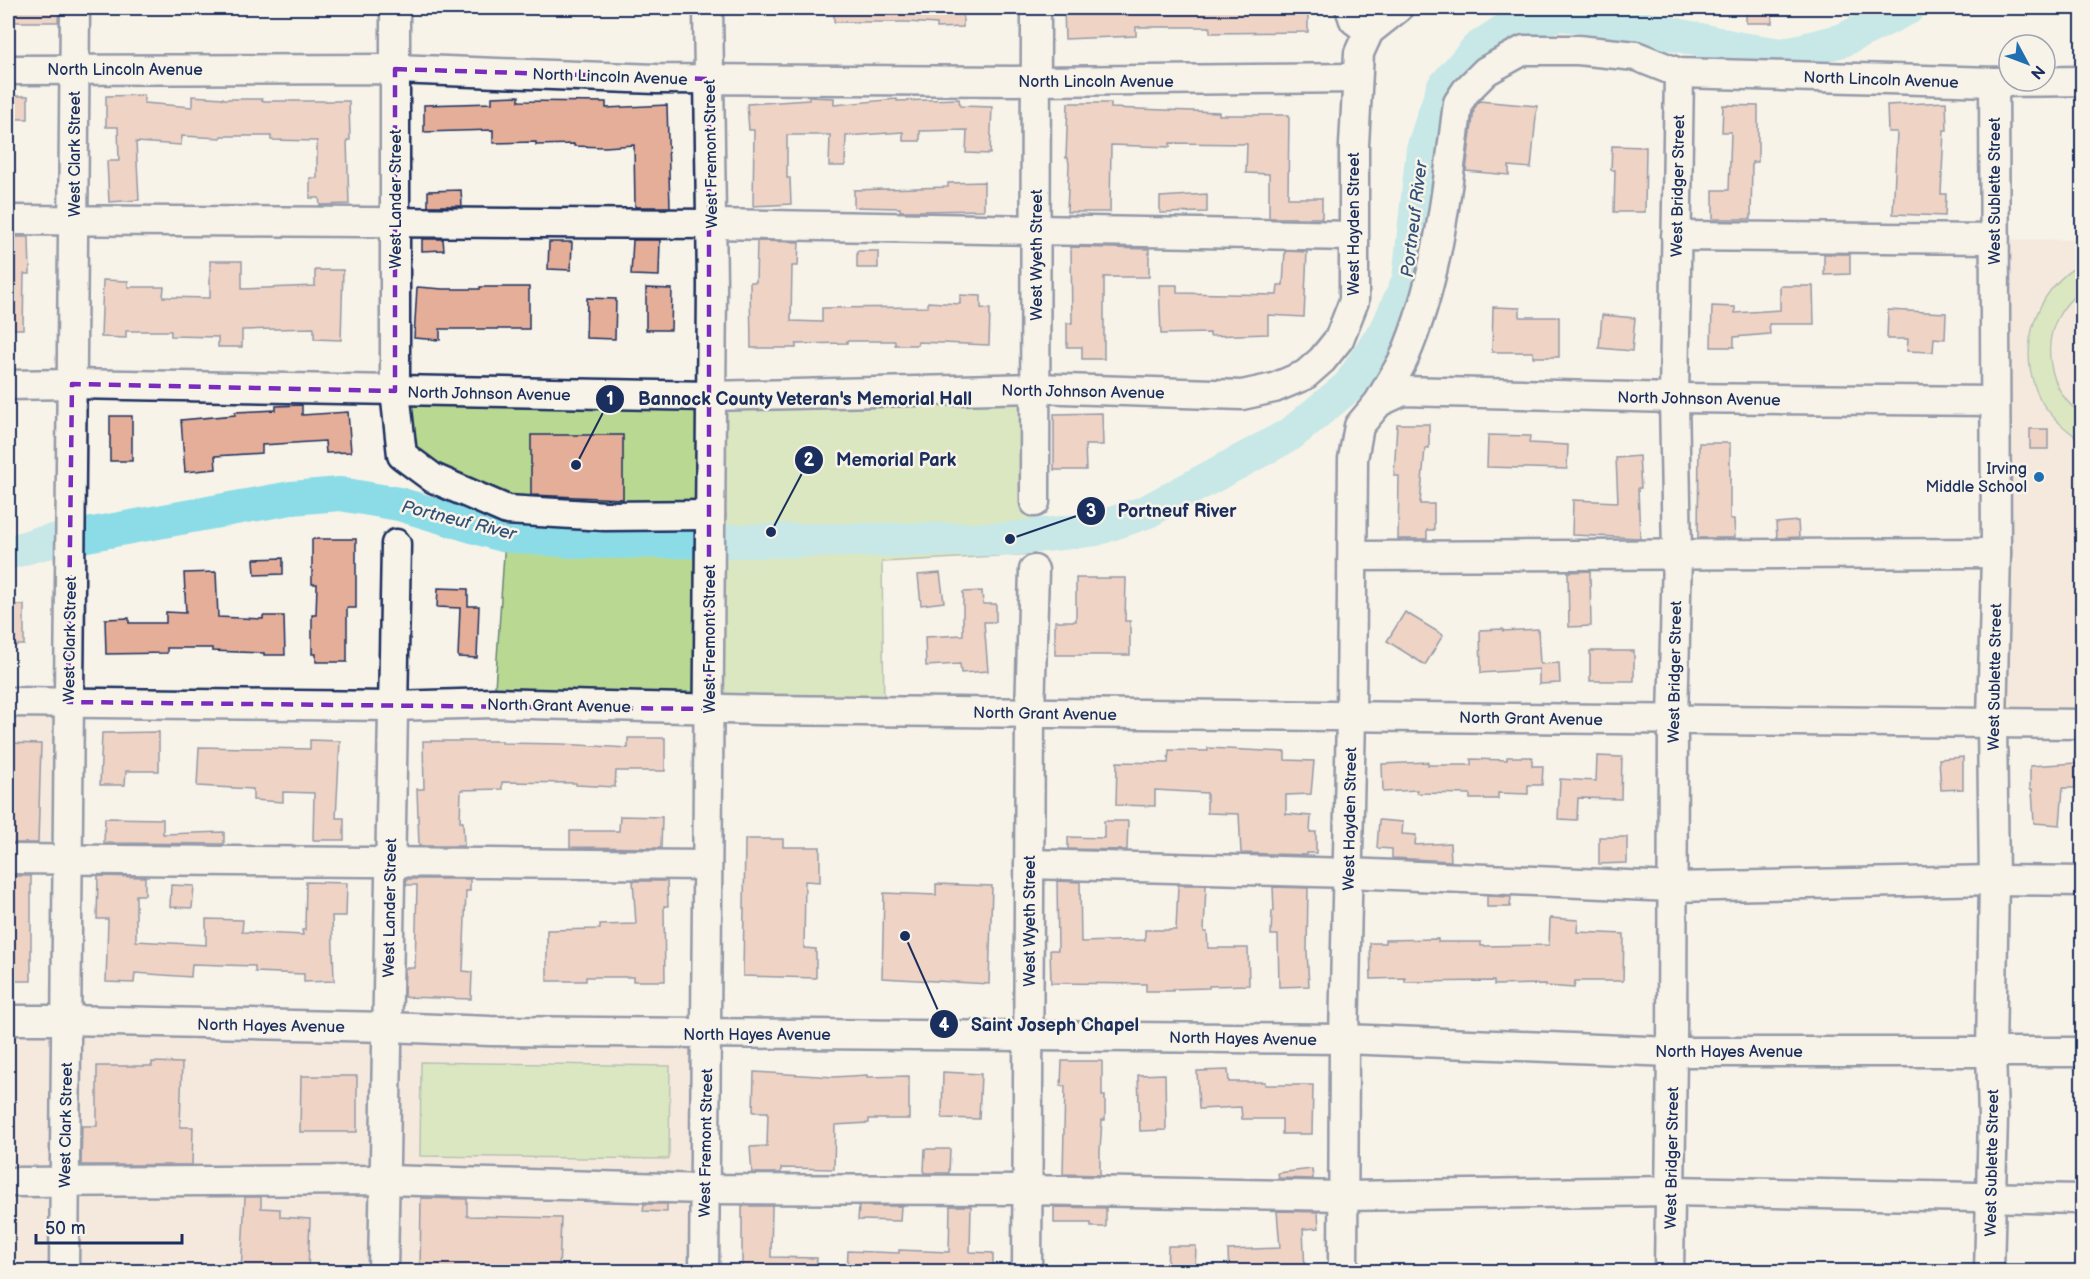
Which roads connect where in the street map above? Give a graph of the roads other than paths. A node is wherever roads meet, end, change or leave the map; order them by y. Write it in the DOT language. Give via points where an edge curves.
graph roads {
  1 [pos="75,8"];
  2 [pos="395,8"];
  3 [pos="708,8"];
  4 [pos="1036,8"];
  5 [pos="1350,8"];
  6 [pos="1398,8"];
  7 [pos="1369,31"];
  8 [pos="8,69"];
  9 [pos="74,69"];
  10 [pos="395,69"];
  11 [pos="1679,73"];
  12 [pos="1358,78"];
  13 [pos="709,79"];
  14 [pos="1036,81"];
  15 [pos="2082,81"];
  16 [pos="1994,82"];
  17 [pos="8,220"];
  18 [pos="74,221"];
  19 [pos="395,224"];
  20 [pos="711,224"];
  21 [pos="1036,229"];
  22 [pos="1353,236"];
  23 [pos="1676,236"];
  24 [pos="1993,239"];
  25 [pos="1322,360"];
  26 [pos="72,384"];
  27 [pos="8,385"];
  28 [pos="1035,388"];
  29 [pos="395,391"];
  30 [pos="710,396"];
  31 [pos="1391,397"];
  32 [pos="1674,398"];
  33 [pos="1994,401"];
  34 [pos="1035,502"];
  35 [pos="710,514"];
  36 [pos="396,544"];
  37 [pos="1996,553"];
  38 [pos="1677,554"];
  39 [pos="1353,556"];
  40 [pos="1034,570"];
  41 [pos="8,702"];
  42 [pos="68,702"];
  43 [pos="393,706"];
  44 [pos="709,709"];
  45 [pos="1030,713"];
  46 [pos="1352,716"];
  47 [pos="1673,720"];
  48 [pos="1992,723"];
  49 [pos="2082,724"];
  50 [pos="8,859"];
  51 [pos="67,860"];
  52 [pos="390,862"];
  53 [pos="1029,864"];
  54 [pos="707,865"];
  55 [pos="1348,873"];
  56 [pos="1994,880"];
  57 [pos="2082,881"];
  58 [pos="1673,887"];
  59 [pos="8,1020"];
  60 [pos="66,1020"];
  61 [pos="387,1027"];
  62 [pos="706,1034"];
  63 [pos="1028,1035"];
  64 [pos="1344,1039"];
  65 [pos="1672,1052"];
  66 [pos="1991,1052"];
  67 [pos="2082,1052"];
  68 [pos="385,1180"];
  69 [pos="65,1181"];
  70 [pos="8,1182"];
  71 [pos="705,1189"];
  72 [pos="1027,1190"];
  73 [pos="1670,1191"];
  74 [pos="1344,1196"];
  75 [pos="1990,1198"];
  76 [pos="2082,1199"];
  77 [pos="64,1272"];
  78 [pos="383,1272"];
  79 [pos="704,1272"];
  80 [pos="1027,1272"];
  81 [pos="1343,1272"];
  82 [pos="1669,1272"];
  83 [pos="1989,1272"];
  1 -- 9 [label="street, West Clark Street"];
  2 -- 10 [label="street, West Lander Street"];
  3 -- 13 [label="street, West Fremont Street"];
  4 -- 14 [label="street, West Wyeth Street"];
  5 -- 7 [label="street" via="1354,20"];
  6 -- 7 [label="street"];
  7 -- 12 [label="street, West Hayden Street" via="1359,53"];
  8 -- 9 [label="street, North Lincoln Avenue"];
  9 -- 10 [label="street, North Lincoln Avenue"];
  9 -- 18 [label="street, West Clark Street"];
  10 -- 13 [label="street, North Lincoln Avenue"];
  10 -- 19 [label="street, West Lander Street"];
  11 -- 16 [label="street, North Lincoln Avenue"];
  11 -- 23 [label="street, West Bridger Street"];
  11 -- 31 [label="street, North Lincoln Avenue" via="1636,56 1524,50 1486,71 1466,91 1458,103 1440,239 1424,303"];
  12 -- 14 [label="street, North Lincoln Avenue"];
  12 -- 22 [label="street, West Hayden Street"];
  13 -- 14 [label="street, North Lincoln Avenue"];
  13 -- 20 [label="street, West Fremont Street"];
  14 -- 21 [label="street, West Wyeth Street"];
  15 -- 16 [label="street, North Lincoln Avenue"];
  16 -- 24 [label="street, West Sublette Street"];
  17 -- 18 [label="street"];
  18 -- 19 [label="street"];
  18 -- 26 [label="street, West Clark Street"];
  19 -- 20 [label="street"];
  19 -- 29 [label="street, West Lander Street"];
  20 -- 21 [label="street"];
  20 -- 30 [label="street, West Fremont Street"];
  21 -- 22 [label="street"];
  21 -- 28 [label="street, West Wyeth Street"];
  22 -- 25 [label="street, West Hayden Street" via="1354,301 1339,339"];
  23 -- 24 [label="street"];
  23 -- 32 [label="street, West Bridger Street"];
  24 -- 33 [label="street, West Sublette Street"];
  25 -- 28 [label="street, North Johnson Avenue" via="1305,375 1285,384 1242,395"];
  26 -- 27 [label="street, North Johnson Avenue"];
  26 -- 29 [label="street, North Johnson Avenue"];
  26 -- 42 [label="street, West Clark Street"];
  28 -- 30 [label="street, North Johnson Avenue"];
  28 -- 34 [label="street, West Wyeth Street"];
  29 -- 30 [label="street, North Johnson Avenue"];
  29 -- 35 [label="street, West Lander Street" via="402,455 433,478 507,510 605,516"];
  30 -- 35 [label="street, West Fremont Street"];
  31 -- 32 [label="street, North Johnson Avenue"];
  31 -- 39 [label="street, West Hayden Street" via="1359,426 1353,459"];
  32 -- 33 [label="street, North Johnson Avenue"];
  32 -- 38 [label="street, West Bridger Street"];
  33 -- 37 [label="street, West Sublette Street"];
  35 -- 44 [label="street, West Fremont Street"];
  36 -- 43 [label="street, West Lander Street"];
  37 -- 38 [label="street"];
  37 -- 48 [label="street, West Sublette Street"];
  38 -- 39 [label="street"];
  38 -- 47 [label="street, West Bridger Street"];
  39 -- 46 [label="street, West Hayden Street"];
  40 -- 45 [label="street, West Wyeth Street"];
  41 -- 42 [label="street, North Grant Avenue"];
  42 -- 43 [label="street, North Grant Avenue"];
  42 -- 51 [label="street, West Clark Street"];
  43 -- 44 [label="street, North Grant Avenue" via="494,703"];
  43 -- 52 [label="street, West Lander Street"];
  44 -- 45 [label="street, North Grant Avenue"];
  44 -- 54 [label="street, West Fremont Street"];
  45 -- 46 [label="street, North Grant Avenue"];
  45 -- 53 [label="street, West Wyeth Street"];
  46 -- 47 [label="street, North Grant Avenue"];
  46 -- 55 [label="street, West Hayden Street"];
  47 -- 48 [label="street, North Grant Avenue"];
  47 -- 58 [label="street, West Bridger Street"];
  48 -- 49 [label="street, North Grant Avenue"];
  48 -- 56 [label="street, West Sublette Street"];
  50 -- 51 [label="street"];
  51 -- 52 [label="street"];
  51 -- 60 [label="street, West Clark Street"];
  52 -- 54 [label="street"];
  52 -- 61 [label="street, West Lander Street"];
  53 -- 55 [label="street"];
  53 -- 63 [label="street, West Wyeth Street"];
  54 -- 62 [label="street, West Fremont Street"];
  55 -- 58 [label="street"];
  55 -- 64 [label="street, West Hayden Street"];
  56 -- 57 [label="street"];
  56 -- 58 [label="street"];
  56 -- 66 [label="street, West Sublette Street"];
  58 -- 65 [label="street, West Bridger Street"];
  59 -- 60 [label="street, North Hayes Avenue"];
  60 -- 61 [label="street, North Hayes Avenue"];
  60 -- 69 [label="street, West Clark Street"];
  61 -- 62 [label="street, North Hayes Avenue"];
  61 -- 68 [label="street, West Lander Street"];
  62 -- 63 [label="street, North Hayes Avenue"];
  62 -- 71 [label="street, West Fremont Street"];
  63 -- 64 [label="street, North Hayes Avenue"];
  63 -- 72 [label="street, West Wyeth Street"];
  64 -- 65 [label="street, North Hayes Avenue"];
  64 -- 74 [label="street, West Hayden Street"];
  65 -- 66 [label="street, North Hayes Avenue"];
  65 -- 73 [label="street, West Bridger Street"];
  66 -- 67 [label="street, North Hayes Avenue"];
  66 -- 75 [label="street, West Sublette Street"];
  68 -- 69 [label="street"];
  68 -- 71 [label="street"];
  68 -- 78 [label="street, West Lander Street"];
  69 -- 70 [label="street"];
  69 -- 77 [label="street, West Clark Street"];
  71 -- 72 [label="street"];
  71 -- 79 [label="street, West Fremont Street"];
  72 -- 74 [label="street"];
  72 -- 80 [label="street, West Wyeth Street"];
  73 -- 74 [label="street"];
  73 -- 75 [label="street"];
  73 -- 82 [label="street, West Bridger Street"];
  74 -- 81 [label="street, West Hayden Street"];
  75 -- 76 [label="street"];
  75 -- 83 [label="street, West Sublette Street"];
}
